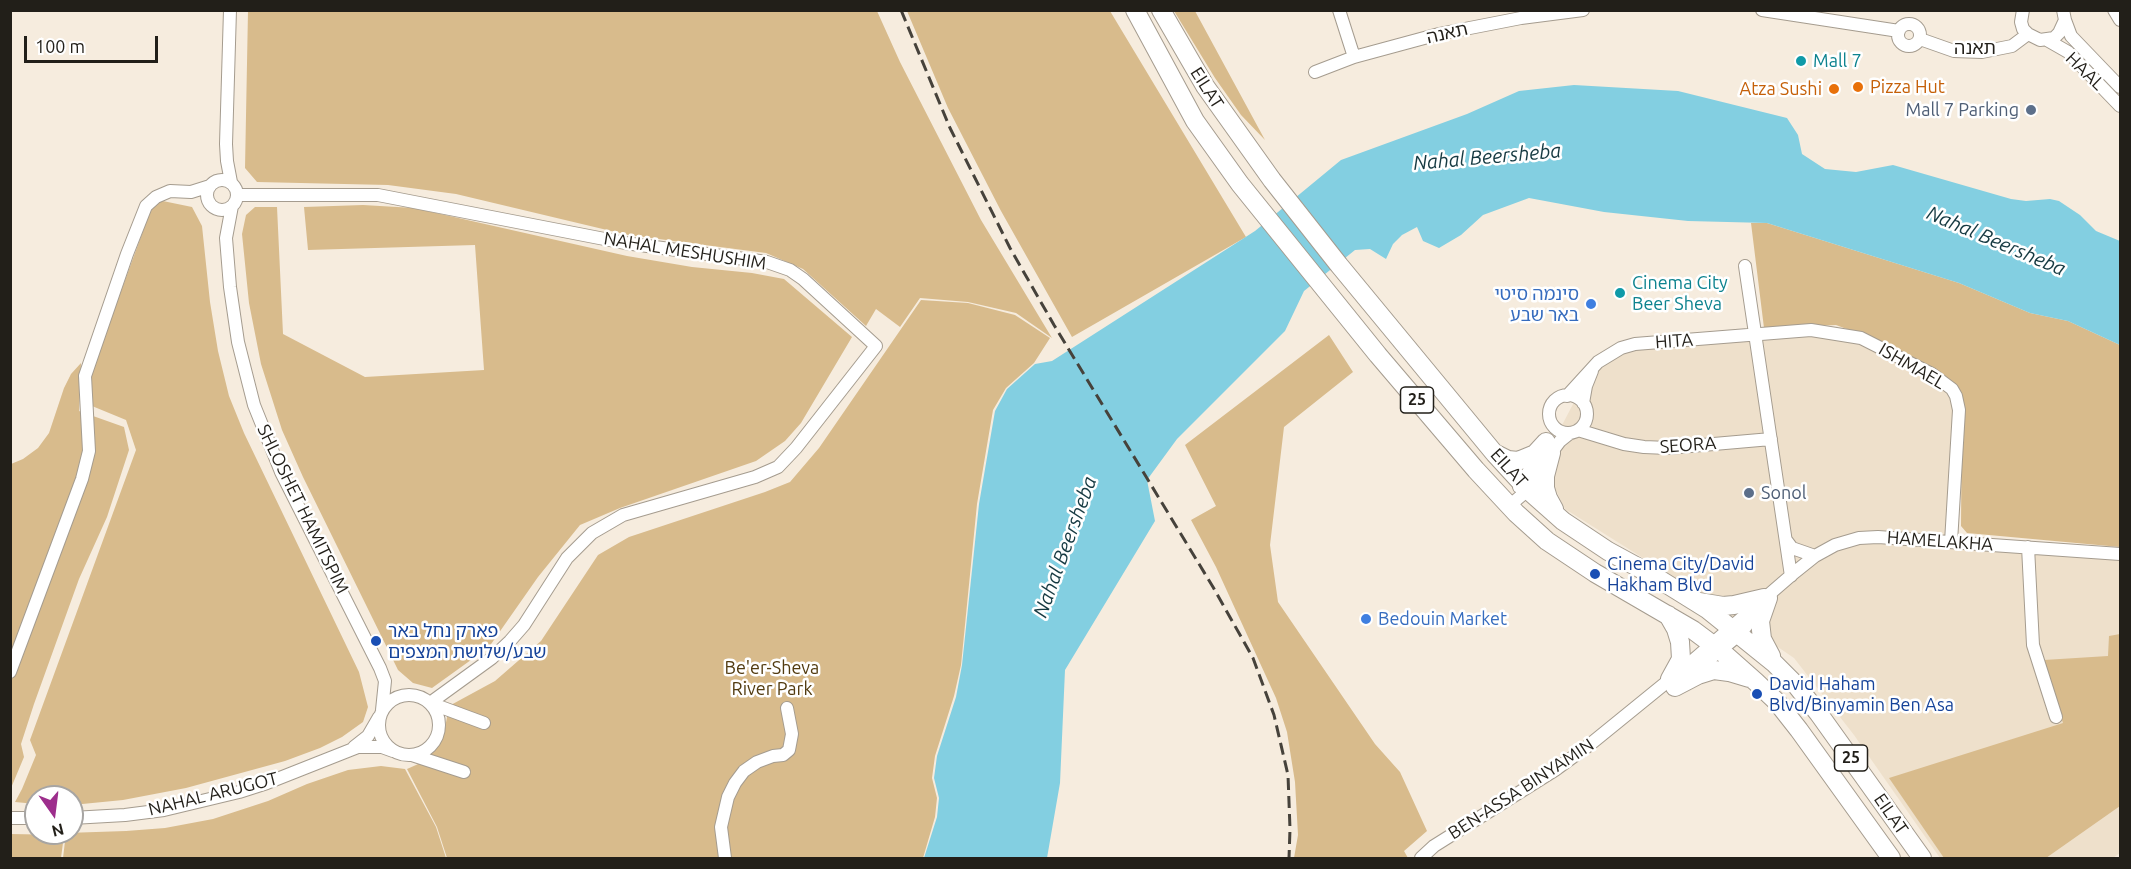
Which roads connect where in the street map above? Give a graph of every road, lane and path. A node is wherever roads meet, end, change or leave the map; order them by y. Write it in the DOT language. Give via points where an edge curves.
graph roads {
  1 [pos="230,10"];
  2 [pos="1135,10"];
  3 [pos="1161,10"];
  4 [pos="1339,10"];
  5 [pos="1583,10"];
  6 [pos="1762,10"];
  7 [pos="2114,10"];
  8 [pos="1776,12"];
  9 [pos="2021,12"];
  10 [pos="2064,16"];
  11 [pos="2121,20"];
  12 [pos="2028,34"];
  13 [pos="2047,40"];
  14 [pos="1354,57"];
  15 [pos="1315,72"];
  16 [pos="2121,87"];
  17 [pos="2121,106"];
  18 [pos="226,144"];
  19 [pos="231,182"];
  20 [pos="213,183"];
  21 [pos="186,192"];
  22 [pos="235,200"];
  23 [pos="213,206"];
  24 [pos="226,238"];
  25 [pos="1745,266"];
  26 [pos="1755,334"];
  27 [pos="1598,362"];
  28 [pos="1567,396"];
  29 [pos="1585,409"];
  30 [pos="1551,424"];
  31 [pos="1574,432"];
  32 [pos="1607,438"];
  33 [pos="1767,439"];
  34 [pos="1548,448"];
  35 [pos="1495,453"];
  36 [pos="1525,486"];
  37 [pos="1509,506"];
  38 [pos="1563,520"];
  39 [pos="1785,539"];
  40 [pos="1952,542"];
  41 [pos="2028,548"];
  42 [pos="2121,554"];
  43 [pos="1815,556"];
  44 [pos="1776,589"];
  45 [pos="1694,601"];
  46 [pos="1667,614"];
  47 [pos="1735,630"];
  48 [pos="1716,647"];
  49 [pos="1774,663"];
  50 [pos="380,668"];
  51 [pos="10,672"];
  52 [pos="1755,682"];
  53 [pos="1672,683"];
  54 [pos="412,695"];
  55 [pos="430,703"];
  56 [pos="787,708"];
  57 [pos="381,713"];
  58 [pos="2056,717"];
  59 [pos="484,723"];
  60 [pos="349,750"];
  61 [pos="393,751"];
  62 [pos="412,755"];
  63 [pos="464,772"];
  64 [pos="84,817"];
  65 [pos="724,858"];
  66 [pos="1422,858"];
  67 [pos="1891,858"];
  68 [pos="1922,858"];
  1 -- 18 [label="street"];
  2 -- 37 [label="highway, EILAT / 25" via="1195,121 1250,197 1378,355"];
  3 -- 35 [label="highway, EILAT / 25" via="1205,86 1272,180"];
  4 -- 14 [label="street"];
  5 -- 14 [label="street, תאנה" via="1480,25"];
  6 -- 8 [label="street"];
  7 -- 11 [label="street"];
  8 -- 12 [label="street, תאנה" via="1899,31 1899,41 1904,45 1913,46 1920,39 1954,51 1982,52 2012,46"];
  9 -- 12 [label="street" via="2021,22"];
  10 -- 13 [label="street" via="2059,33"];
  10 -- 16 [label="street, HAAL" via="2071,36"];
  12 -- 13 [label="street, HAAL"];
  13 -- 17 [label="street, HAAL" via="2068,52"];
  14 -- 15 [label="street, תאנה"];
  18 -- 19 [label="street"];
  18 -- 20 [label="street" via="223,164"];
  19 -- 20 [label="street" via="222,179"];
  19 -- 22 [label="street" via="235,186"];
  20 -- 21 [label="street"];
  20 -- 23 [label="street" via="207,195"];
  21 -- 23 [label="street"];
  21 -- 51 [label="street" via="170,191 156,196 146,206 127,254 85,376 89,451 82,479"];
  22 -- 23 [label="street" via="224,210"];
  22 -- 24 [label="street, SHLOSHET HAMITSPIM"];
  22 -- 55 [label="street, NAHAL MESHUSHIM" via="378,195 625,243 767,262 803,279 876,346 778,466 754,477 623,515 592,533 567,558 510,641"];
  23 -- 24 [label="street, SHLOSHET HAMITSPIM"];
  24 -- 50 [label="street, SHLOSHET HAMITSPIM" via="234,316 254,405 281,472"];
  25 -- 26 [label="street"];
  26 -- 27 [label="street, HITA" via="1635,344"];
  26 -- 33 [label="street"];
  26 -- 40 [label="street, ISHMAEL" via="1811,330 1861,338 1932,374 1952,389 1959,410"];
  27 -- 28 [label="street, HITA"];
  27 -- 29 [label="street, HITA" via="1589,376"];
  28 -- 29 [label="street" via="1576,398"];
  28 -- 30 [label="street, HITA" via="1551,405"];
  29 -- 31 [label="street, HITA" via="1584,423"];
  29 -- 32 [label="street"];
  30 -- 31 [label="street" via="1561,432"];
  30 -- 34 [label="street, HITA"];
  31 -- 32 [label="street, SEORA"];
  31 -- 34 [label="street, HITA"];
  32 -- 33 [label="street, SEORA" via="1652,448"];
  33 -- 39 [label="street"];
  33 -- 44 [label="street"];
  34 -- 35 [label="highway" via="1518,461"];
  34 -- 36 [label="street, HITA"];
  34 -- 38 [label="highway" via="1545,488"];
  35 -- 36 [label="highway, EILAT / 25"];
  36 -- 37 [label="street, HITA"];
  36 -- 38 [label="highway, EILAT / 25"];
  37 -- 46 [label="highway, EILAT / 25" via="1547,541"];
  38 -- 45 [label="highway, EILAT / 25"];
  39 -- 43 [label="street" via="1792,548"];
  39 -- 44 [label="street"];
  40 -- 41 [label="street, HAMELAKHA"];
  40 -- 43 [label="street, HAMELAKHA" via="1867,537 1835,545"];
  41 -- 42 [label="street, HAMELAKHA"];
  41 -- 58 [label="street" via="2033,645"];
  43 -- 44 [label="street, HAMELAKHA"];
  44 -- 45 [label="highway" via="1749,603 1723,606"];
  44 -- 47 [label="street, HAMELAKHA"];
  44 -- 49 [label="highway" via="1761,616 1762,639"];
  45 -- 47 [label="highway, EILAT / 25"];
  46 -- 48 [label="highway, EILAT / 25"];
  46 -- 53 [label="highway" via="1680,642 1681,659"];
  47 -- 48 [label="street, BEN-ASSA BINYAMIN"];
  47 -- 49 [label="highway, EILAT / 25"];
  48 -- 52 [label="highway, EILAT / 25"];
  48 -- 53 [label="street, BEN-ASSA BINYAMIN"];
  49 -- 68 [label="highway, EILAT / 25" via="1819,714"];
  50 -- 54 [label="street, SHLOSHET HAMITSPIM" via="400,690"];
  50 -- 57 [label="street, SHLOSHET HAMITSPIM" via="385,681"];
  52 -- 53 [label="highway" via="1741,674 1714,670"];
  52 -- 67 [label="highway, EILAT / 25" via="1799,730"];
  53 -- 66 [label="street, BEN-ASSA BINYAMIN" via="1555,770 1434,846"];
  54 -- 55 [label="street"];
  54 -- 57 [label="street" via="394,698"];
  55 -- 59 [label="street"];
  55 -- 62 [label="street" via="436,711 438,730 429,747"];
  56 -- 65 [label="street" via="792,735 789,750 744,771 728,797 721,841"];
  57 -- 60 [label="street, NAHAL ARUGOT" via="368,736"];
  57 -- 61 [label="street" via="381,736"];
  60 -- 61 [label="street, NAHAL ARUGOT" via="370,746"];
  60 -- 64 [label="street, NAHAL ARUGOT" via="267,783 219,797 164,810"];
  61 -- 62 [label="street"];
  62 -- 63 [label="street"];
}
